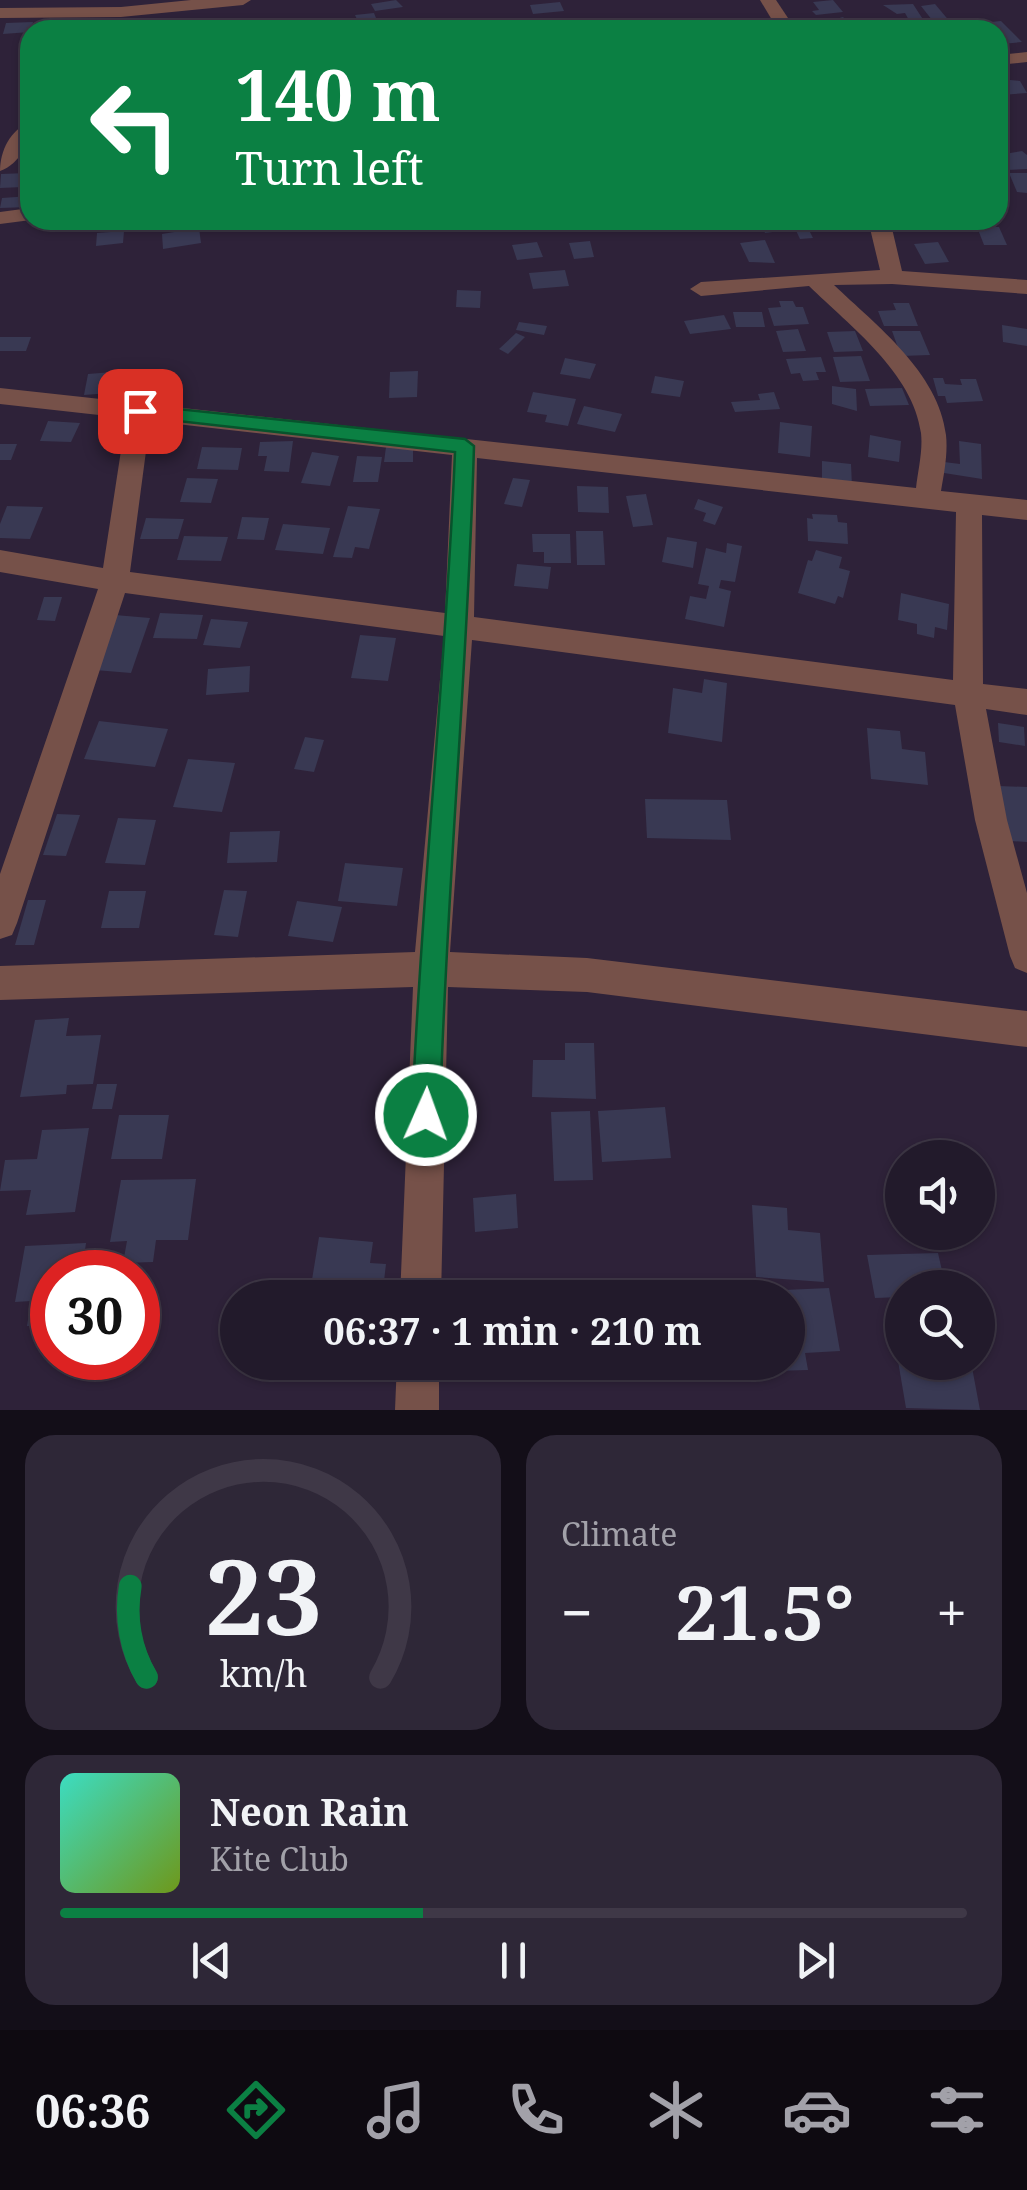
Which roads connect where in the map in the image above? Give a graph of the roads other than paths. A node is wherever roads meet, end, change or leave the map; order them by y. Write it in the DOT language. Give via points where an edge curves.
graph roads {
  1 [pos="243,0"];
  2 [pos="126,6"];
  3 [pos="0,13"];
  4 [pos="20,140"];
  5 [pos="0,164"];
  6 [pos="881,230"];
  7 [pos="892,277"];
  8 [pos="814,279"];
  9 [pos="1027,286"];
  10 [pos="701,289"];
  11 [pos="0,396"];
  12 [pos="140,411"];
  13 [pos="465,446"];
  14 [pos="926,502"];
  15 [pos="969,506"];
  16 [pos="1027,510"];
  17 [pos="0,561"];
  18 [pos="115,581"];
  19 [pos="458,627"];
  20 [pos="968,693"];
  21 [pos="1027,702"];
  22 [pos="0,923"];
  23 [pos="1027,956"];
  24 [pos="431,969"];
  25 [pos="0,983"];
  26 [pos="1027,1029"];
  27 [pos="421,1280"];
  28 [pos="417,1380"];
  29 [pos="416,1410"];
  1 -- 2 [label="street"];
  2 -- 3 [label="street"];
  4 -- 5 [label="street"];
  6 -- 7 [label="street"];
  7 -- 8 [label="street"];
  7 -- 9 [label="street"];
  8 -- 10 [label="street"];
  8 -- 14 [label="street" via="876,340 928,408 934,434"];
  11 -- 12 [label="street"];
  12 -- 13 [label="street"];
  12 -- 18 [label="street"];
  13 -- 14 [label="street"];
  13 -- 19 [label="street"];
  14 -- 15 [label="street"];
  15 -- 16 [label="street"];
  15 -- 20 [label="street"];
  17 -- 18 [label="street"];
  18 -- 19 [label="street"];
  18 -- 22 [label="street"];
  19 -- 20 [label="street"];
  19 -- 24 [label="street"];
  20 -- 21 [label="street"];
  20 -- 23 [label="street" via="991,820"];
  24 -- 25 [label="street"];
  24 -- 26 [label="street" via="587,976"];
  24 -- 27 [label="street"];
  28 -- 29 [label="street"];
}
